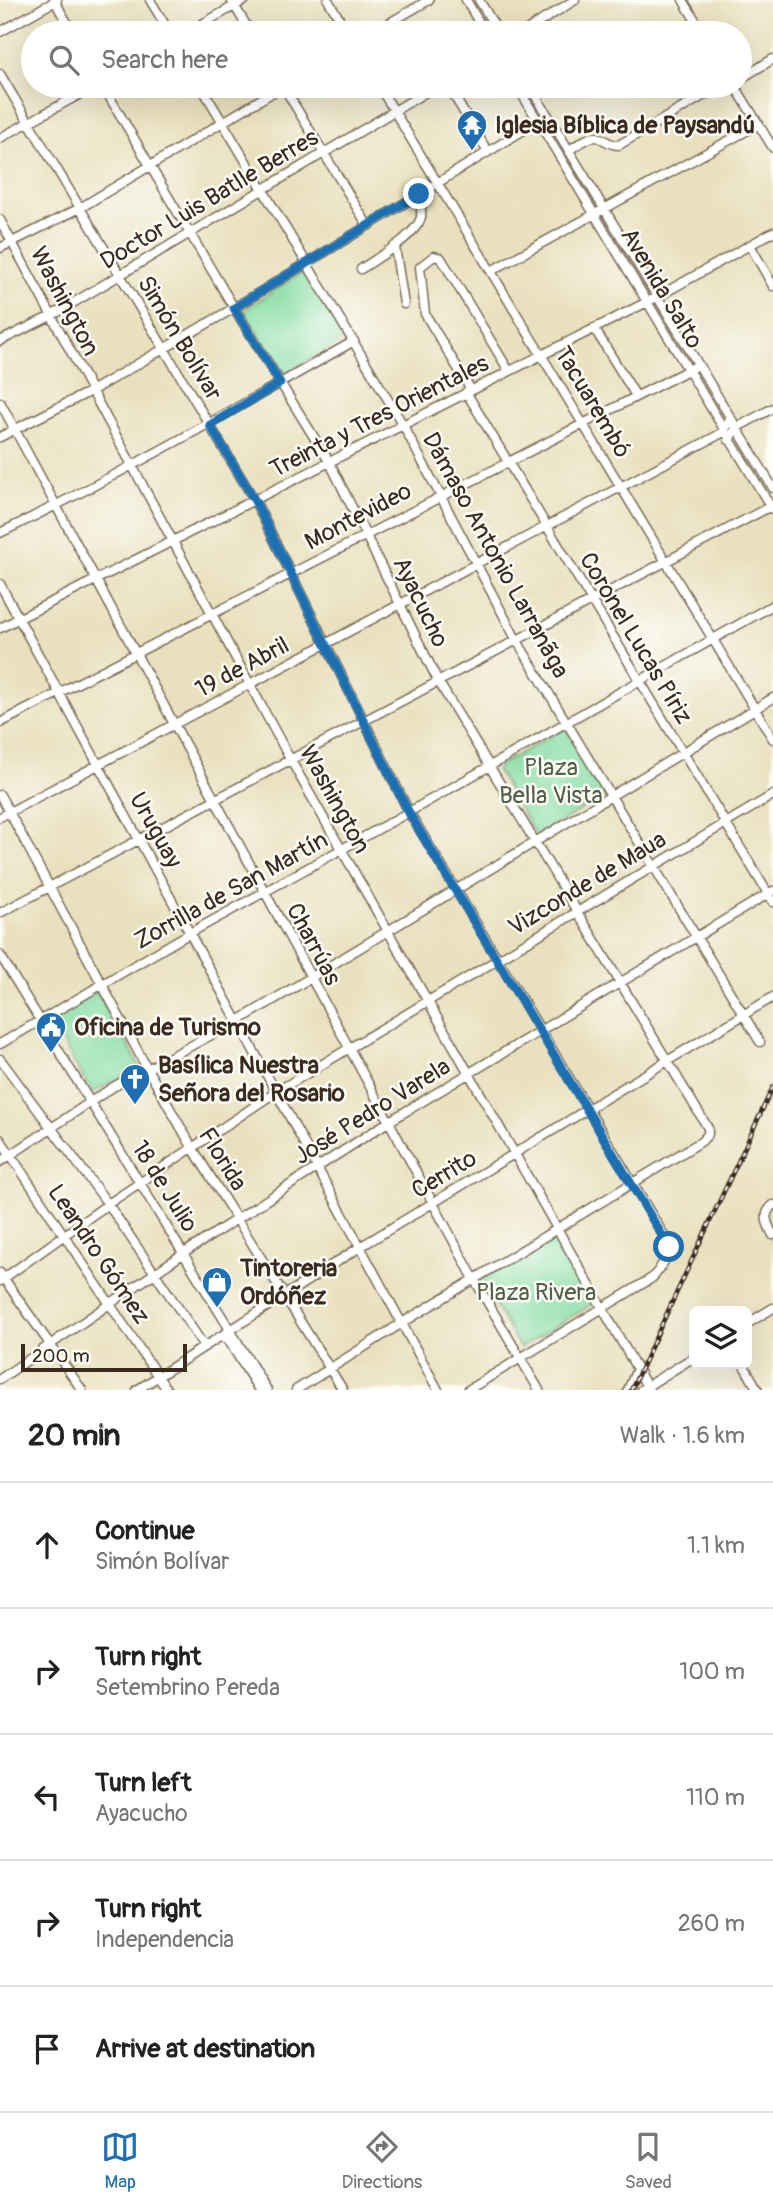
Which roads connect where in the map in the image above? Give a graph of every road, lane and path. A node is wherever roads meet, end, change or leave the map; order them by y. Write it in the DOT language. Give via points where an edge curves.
graph roads {
  1 [pos="55,0"];
  2 [pos="150,0"];
  3 [pos="245,0"];
  4 [pos="328,0"];
  5 [pos="429,0"];
  6 [pos="466,0"];
  7 [pos="479,0"];
  8 [pos="575,0"];
  9 [pos="683,0"];
  10 [pos="232,3"];
  11 [pos="66,21"];
  12 [pos="163,21"];
  13 [pos="204,21"];
  14 [pos="243,21"];
  15 [pos="341,21"];
  16 [pos="393,21"];
  17 [pos="478,21"];
  18 [pos="492,21"];
  19 [pos="541,21"];
  20 [pos="696,21"];
  21 [pos="0,32"];
  22 [pos="773,59"];
  23 [pos="752,72"];
  24 [pos="0,74"];
  25 [pos="74,98"];
  26 [pos="110,98"];
  27 [pos="208,98"];
  28 [pos="262,98"];
  29 [pos="290,98"];
  30 [pos="386,98"];
  31 [pos="415,98"];
  32 [pos="455,98"];
  33 [pos="525,98"];
  34 [pos="537,98"];
  35 [pos="699,98"];
  36 [pos="743,98"];
  37 [pos="394,110"];
  38 [pos="548,115"];
  39 [pos="222,121"];
  40 [pos="539,121"];
  41 [pos="29,123"];
  42 [pos="773,123"];
  43 [pos="761,127"];
  44 [pos="0,138"];
  45 [pos="568,148"];
  46 [pos="773,148"];
  47 [pos="488,152"];
  48 [pos="324,153"];
  49 [pos="558,153"];
  50 [pos="150,165"];
  51 [pos="437,183"];
  52 [pos="262,188"];
  53 [pos="419,194"];
  54 [pos="80,208"];
  55 [pos="605,209"];
  56 [pos="595,214"];
  57 [pos="0,220"];
  58 [pos="368,226"];
  59 [pos="190,231"];
  60 [pos="773,232"];
  61 [pos="12,243"];
  62 [pos="750,245"];
  63 [pos="395,247"];
  64 [pos="0,248"];
  65 [pos="308,263"];
  66 [pos="361,269"];
  67 [pos="491,271"];
  68 [pos="120,275"];
  69 [pos="773,286"];
  70 [pos="657,297"];
  71 [pos="646,301"];
  72 [pos="404,304"];
  73 [pos="234,308"];
  74 [pos="51,316"];
  75 [pos="594,328"];
  76 [pos="0,341"];
  77 [pos="354,341"];
  78 [pos="163,348"];
  79 [pos="541,354"];
  80 [pos="698,365"];
  81 [pos="509,370"];
  82 [pos="688,370"];
  83 [pos="280,383"];
  84 [pos="91,391"];
  85 [pos="469,391"];
  86 [pos="636,396"];
  87 [pos="0,402"];
  88 [pos="773,408"];
  89 [pos="730,418"];
  90 [pos="582,423"];
  91 [pos="210,425"];
  92 [pos="403,425"];
  93 [pos="736,428"];
  94 [pos="14,429"];
  95 [pos="727,436"];
  96 [pos="0,437"];
  97 [pos="507,461"];
  98 [pos="330,463"];
  99 [pos="759,464"];
  100 [pos="132,467"];
  101 [pos="748,469"];
  102 [pos="621,487"];
  103 [pos="773,488"];
  104 [pos="442,495"];
  105 [pos="255,501"];
  106 [pos="55,506"];
  107 [pos="772,507"];
  108 [pos="546,527"];
  109 [pos="0,533"];
  110 [pos="367,534"];
  111 [pos="173,542"];
  112 [pos="666,562"];
  113 [pos="477,563"];
  114 [pos="292,573"];
  115 [pos="95,581"];
  116 [pos="0,583"];
  117 [pos="591,601"];
  118 [pos="401,605"];
  119 [pos="773,605"];
  120 [pos="212,614"];
  121 [pos="19,619"];
  122 [pos="0,628"];
  123 [pos="712,638"];
  124 [pos="516,639"];
  125 [pos="327,644"];
  126 [pos="135,654"];
  127 [pos="639,680"];
  128 [pos="438,681"];
  129 [pos="250,685"];
  130 [pos="59,693"];
  131 [pos="773,698"];
  132 [pos="755,708"];
  133 [pos="365,720"];
  134 [pos="0,723"];
  135 [pos="567,723"];
  136 [pos="174,725"];
  137 [pos="773,739"];
  138 [pos="682,751"];
  139 [pos="290,759"];
  140 [pos="99,766"];
  141 [pos="490,767"];
  142 [pos="0,795"];
  143 [pos="611,795"];
  144 [pos="773,795"];
  145 [pos="214,799"];
  146 [pos="9,812"];
  147 [pos="409,813"];
  148 [pos="0,817"];
  149 [pos="725,823"];
  150 [pos="139,839"];
  151 [pos="535,842"];
  152 [pos="342,850"];
  153 [pos="653,866"];
  154 [pos="50,886"];
  155 [pos="455,890"];
  156 [pos="770,892"];
  157 [pos="265,894"];
  158 [pos="773,902"];
  159 [pos="577,911"];
  160 [pos="0,913"];
  161 [pos="388,930"];
  162 [pos="190,933"];
  163 [pos="697,936"];
  164 [pos="0,956"];
  165 [pos="497,959"];
  166 [pos="310,978"];
  167 [pos="621,982"];
  168 [pos="102,984"];
  169 [pos="773,997"];
  170 [pos="427,1000"];
  171 [pos="744,1016"];
  172 [pos="40,1019"];
  173 [pos="238,1021"];
  174 [pos="540,1031"];
  175 [pos="760,1042"];
  176 [pos="0,1044"];
  177 [pos="348,1048"];
  178 [pos="0,1059"];
  179 [pos="667,1062"];
  180 [pos="148,1070"];
  181 [pos="469,1073"];
  182 [pos="276,1092"];
  183 [pos="90,1102"];
  184 [pos="587,1109"];
  185 [pos="388,1122"];
  186 [pos="52,1127"];
  187 [pos="0,1139"];
  188 [pos="192,1147"];
  189 [pos="515,1154"];
  190 [pos="10,1156"];
  191 [pos="0,1162"];
  192 [pos="317,1168"];
  193 [pos="140,1182"];
  194 [pos="633,1184"];
  195 [pos="433,1203"];
  196 [pos="108,1204"];
  197 [pos="773,1205"];
  198 [pos="237,1219"];
  199 [pos="558,1230"];
  200 [pos="773,1235"];
  201 [pos="63,1236"];
  202 [pos="360,1247"];
  203 [pos="184,1253"];
  204 [pos="156,1273"];
  205 [pos="1,1278"];
  206 [pos="474,1279"];
  207 [pos="284,1296"];
  208 [pos="109,1303"];
  209 [pos="602,1308"];
  210 [pos="773,1308"];
  211 [pos="752,1321"];
  212 [pos="402,1323"];
  213 [pos="231,1330"];
  214 [pos="219,1336"];
  215 [pos="50,1345"];
  216 [pos="204,1346"];
  217 [pos="520,1359"];
  218 [pos="689,1359"];
  219 [pos="330,1368"];
  220 [pos="637,1369"];
  221 [pos="746,1369"];
  222 [pos="158,1377"];
  223 [pos="0,1379"];
  224 [pos="646,1389"];
  225 [pos="82,1390"];
  226 [pos="137,1390"];
  227 [pos="167,1390"];
  228 [pos="259,1390"];
  229 [pos="267,1390"];
  230 [pos="296,1390"];
  231 [pos="343,1390"];
  232 [pos="438,1390"];
  233 [pos="468,1390"];
  234 [pos="539,1390"];
  235 [pos="628,1390"];
  236 [pos="758,1390"];
  1 -- 11 [label="street"];
  1 -- 21 [label="street"];
  2 -- 12 [label="street"];
  3 -- 10 [label="street"];
  4 -- 15 [label="street"];
  5 -- 16 [label="street"];
  6 -- 17 [label="street"];
  7 -- 18 [label="street"];
  8 -- 19 [label="street"];
  9 -- 20 [label="street"];
  10 -- 13 [label="street"];
  10 -- 14 [label="street"];
  22 -- 23 [label="street"];
  24 -- 41 [label="street, Simón Bolívar"];
  25 -- 41 [label="street"];
  26 -- 50 [label="street, Ayacucho"];
  27 -- 39 [label="street, Dámaso Antonio Larranãga"];
  28 -- 39 [label="street"];
  29 -- 48 [label="street"];
  30 -- 37 [label="street, Tacuarembó"];
  31 -- 37 [label="street, Doctor Luis Batlle Berres"];
  32 -- 47 [label="street"];
  33 -- 40 [label="street, Avenida Salto"];
  34 -- 38 [label="street, Avenida Salto"];
  35 -- 45 [label="street" via="619,145 592,137"];
  36 -- 43 [label="street"];
  37 -- 48 [label="street, Doctor Luis Batlle Berres"];
  37 -- 51 [label="street, Tacuarembó"];
  38 -- 40 [label="street"];
  38 -- 45 [label="street, Avenida Salto"];
  39 -- 50 [label="street"];
  39 -- 52 [label="street, Dámaso Antonio Larranãga"];
  40 -- 47 [label="street"];
  40 -- 49 [label="street, Avenida Salto"];
  41 -- 44 [label="street"];
  41 -- 54 [label="street, Simón Bolívar"];
  42 -- 43 [label="street"];
  43 -- 46 [label="street"];
  43 -- 55 [label="street"];
  45 -- 49 [label="street"];
  45 -- 55 [label="street, Avenida Salto"];
  47 -- 51 [label="street"];
  48 -- 52 [label="street, Doctor Luis Batlle Berres"];
  48 -- 58 [label="street"];
  49 -- 56 [label="street, Avenida Salto"];
  50 -- 54 [label="street"];
  50 -- 59 [label="street, Ayacucho"];
  51 -- 53 [label="street"];
  51 -- 67 [label="street, Tacuarembó"];
  52 -- 59 [label="street, Doctor Luis Batlle Berres"];
  52 -- 65 [label="street, Dámaso Antonio Larranãga"];
  53 -- 58 [label="street"];
  53 -- 63 [label="street" via="420,222"];
  54 -- 61 [label="street"];
  54 -- 68 [label="street, Simón Bolívar"];
  55 -- 56 [label="street"];
  55 -- 70 [label="street, Avenida Salto"];
  56 -- 67 [label="street"];
  56 -- 71 [label="street, Avenida Salto"];
  57 -- 61 [label="street, Washington"];
  58 -- 65 [label="street"];
  59 -- 68 [label="street, Doctor Luis Batlle Berres"];
  59 -- 73 [label="street, Ayacucho"];
  60 -- 62 [label="street, Treinta y Tres Orientales"];
  61 -- 64 [label="street"];
  61 -- 74 [label="street, Washington"];
  62 -- 69 [label="street"];
  62 -- 70 [label="street, Treinta y Tres Orientales"];
  63 -- 66 [label="street"];
  63 -- 72 [label="street"];
  65 -- 73 [label="street"];
  65 -- 77 [label="street, Dámaso Antonio Larranãga"];
  67 -- 79 [label="street, Tacuarembó"];
  68 -- 74 [label="street, Doctor Luis Batlle Berres"];
  68 -- 78 [label="street, Simón Bolívar"];
  70 -- 71 [label="street, Treinta y Tres Orientales"];
  70 -- 80 [label="street, Avenida Salto"];
  71 -- 75 [label="street, Treinta y Tres Orientales"];
  71 -- 82 [label="street, Avenida Salto"];
  73 -- 78 [label="street"];
  73 -- 83 [label="street, Ayacucho"];
  74 -- 76 [label="street, Doctor Luis Batlle Berres"];
  74 -- 84 [label="street, Washington"];
  75 -- 79 [label="street, Treinta y Tres Orientales"];
  75 -- 86 [label="street"];
  77 -- 83 [label="street"];
  77 -- 92 [label="street, Dámaso Antonio Larranãga"];
  78 -- 84 [label="street"];
  78 -- 91 [label="street, Simón Bolívar"];
  79 -- 81 [label="street, Treinta y Tres Orientales"];
  79 -- 90 [label="street, Tacuarembó"];
  80 -- 82 [label="street, Montevideo"];
  80 -- 89 [label="street, Avenida Salto"];
  81 -- 85 [label="street, Treinta y Tres Orientales"];
  81 -- 85 [label="street, Coronel Lucas Píriz" via="440,258 434,256 420,267 423,309"];
  82 -- 86 [label="street, Montevideo"];
  82 -- 95 [label="street, Avenida Salto"];
  83 -- 91 [label="street"];
  83 -- 98 [label="street, Ayacucho"];
  84 -- 94 [label="street"];
  84 -- 100 [label="street, Washington"];
  85 -- 92 [label="street, Treinta y Tres Orientales"];
  85 -- 97 [label="street, Coronel Lucas Píriz"];
  86 -- 90 [label="street, Montevideo"];
  87 -- 94 [label="street, Charrúas"];
  88 -- 93 [label="street"];
  89 -- 93 [label="street, Avenida Salto"];
  89 -- 95 [label="street"];
  90 -- 97 [label="street, Montevideo"];
  90 -- 102 [label="street, Tacuarembó"];
  91 -- 100 [label="street"];
  91 -- 105 [label="street, Simón Bolívar"];
  92 -- 98 [label="street, Treinta y Tres Orientales"];
  92 -- 104 [label="street, Dámaso Antonio Larranãga"];
  93 -- 95 [label="street"];
  93 -- 99 [label="street, Avenida Salto"];
  94 -- 96 [label="street"];
  94 -- 106 [label="street, Charrúas"];
  95 -- 101 [label="street, Avenida Salto"];
  95 -- 102 [label="street, 19 de Abril"];
  97 -- 104 [label="street, Montevideo"];
  97 -- 108 [label="street, Coronel Lucas Píriz"];
  98 -- 105 [label="street, Treinta y Tres Orientales"];
  98 -- 110 [label="street, Ayacucho"];
  99 -- 101 [label="street"];
  99 -- 103 [label="street, Avenida Salto"];
  100 -- 106 [label="street"];
  100 -- 111 [label="street, Washington"];
  101 -- 107 [label="street, Avenida Salto"];
  102 -- 108 [label="street, 19 de Abril"];
  102 -- 112 [label="street, Tacuarembó"];
  104 -- 110 [label="street, Montevideo"];
  104 -- 113 [label="street, Dámaso Antonio Larranãga"];
  105 -- 111 [label="street, Treinta y Tres Orientales"];
  105 -- 114 [label="street, Simón Bolívar"];
  106 -- 109 [label="street"];
  106 -- 115 [label="street, Charrúas"];
  107 -- 112 [label="street"];
  108 -- 113 [label="street, 19 de Abril"];
  108 -- 117 [label="street, Coronel Lucas Píriz"];
  110 -- 114 [label="street, Montevideo"];
  110 -- 118 [label="street, Ayacucho"];
  111 -- 115 [label="street, Treinta y Tres Orientales"];
  111 -- 120 [label="street, Washington"];
  112 -- 117 [label="street"];
  112 -- 123 [label="street, Tacuarembó"];
  113 -- 118 [label="street, 19 de Abril"];
  113 -- 124 [label="street, Dámaso Antonio Larranãga"];
  114 -- 120 [label="street, Montevideo"];
  114 -- 125 [label="street, Simón Bolívar"];
  115 -- 121 [label="street, Treinta y Tres Orientales"];
  115 -- 126 [label="street, Charrúas"];
  116 -- 121 [label="street, Uruguay"];
  117 -- 124 [label="street"];
  117 -- 127 [label="street, Coronel Lucas Píriz"];
  118 -- 125 [label="street, 19 de Abril"];
  118 -- 128 [label="street, Ayacucho"];
  119 -- 123 [label="street, Zorrilla de San Martín"];
  120 -- 126 [label="street, Montevideo"];
  120 -- 129 [label="street, Washington"];
  121 -- 122 [label="street, Treinta y Tres Orientales"];
  121 -- 130 [label="street, Uruguay"];
  123 -- 127 [label="street, Zorrilla de San Martín"];
  123 -- 132 [label="street, Tacuarembó"];
  124 -- 128 [label="street"];
  124 -- 135 [label="street, Dámaso Antonio Larranãga"];
  125 -- 129 [label="street, 19 de Abril"];
  125 -- 133 [label="street, Simón Bolívar"];
  126 -- 130 [label="street, Montevideo"];
  126 -- 136 [label="street, Charrúas"];
  127 -- 135 [label="street, Zorrilla de San Martín"];
  127 -- 138 [label="street, Coronel Lucas Píriz"];
  128 -- 133 [label="street"];
  128 -- 141 [label="street, Ayacucho"];
  129 -- 136 [label="street, 19 de Abril"];
  129 -- 139 [label="street, Washington"];
  130 -- 134 [label="street, Montevideo"];
  130 -- 140 [label="street, Uruguay"];
  131 -- 132 [label="street"];
  132 -- 137 [label="street, Tacuarembó"];
  132 -- 138 [label="street"];
  133 -- 139 [label="street"];
  133 -- 147 [label="street, Simón Bolívar"];
  135 -- 141 [label="street, Zorrilla de San Martín"];
  135 -- 143 [label="street, Dámaso Antonio Larranãga"];
  136 -- 140 [label="street, 19 de Abril"];
  136 -- 145 [label="street, Charrúas"];
  138 -- 143 [label="street"];
  138 -- 149 [label="street, Coronel Lucas Píriz"];
  139 -- 145 [label="street"];
  139 -- 152 [label="street, Washington"];
  140 -- 146 [label="street, 19 de Abril"];
  140 -- 150 [label="street, Uruguay"];
  141 -- 147 [label="street, Zorrilla de San Martín"];
  141 -- 151 [label="street, Ayacucho"];
  142 -- 146 [label="street, Florida"];
  143 -- 151 [label="street"];
  143 -- 153 [label="street, Dámaso Antonio Larranãga"];
  144 -- 149 [label="street, Vizconde de Maua"];
  145 -- 150 [label="street"];
  145 -- 157 [label="street, Charrúas"];
  146 -- 148 [label="street, 19 de Abril"];
  146 -- 154 [label="street, Florida"];
  147 -- 152 [label="street, Zorrilla de San Martín"];
  147 -- 155 [label="street, Simón Bolívar"];
  149 -- 153 [label="street, Vizconde de Maua"];
  149 -- 156 [label="street, Coronel Lucas Píriz"];
  150 -- 154 [label="street"];
  150 -- 162 [label="street, Uruguay"];
  151 -- 155 [label="street"];
  151 -- 159 [label="street, Ayacucho"];
  152 -- 157 [label="street, Zorrilla de San Martín"];
  152 -- 161 [label="street, Washington"];
  153 -- 159 [label="street, Vizconde de Maua"];
  153 -- 163 [label="street, Dámaso Antonio Larranãga"];
  154 -- 160 [label="street"];
  154 -- 168 [label="street, Florida"];
  155 -- 161 [label="street"];
  155 -- 165 [label="street, Simón Bolívar"];
  156 -- 158 [label="street, Coronel Lucas Píriz"];
  156 -- 163 [label="street, José Pedro Varela"];
  157 -- 162 [label="street, Zorrilla de San Martín"];
  157 -- 166 [label="street, Charrúas"];
  159 -- 165 [label="street, Vizconde de Maua"];
  159 -- 167 [label="street, Ayacucho"];
  161 -- 166 [label="street"];
  161 -- 170 [label="street, Washington"];
  162 -- 168 [label="street, Zorrilla de San Martín"];
  162 -- 173 [label="street, Uruguay"];
  163 -- 167 [label="street, José Pedro Varela"];
  163 -- 171 [label="street, Dámaso Antonio Larranãga"];
  164 -- 172 [label="street, 18 de Julio"];
  165 -- 170 [label="street, Vizconde de Maua"];
  165 -- 174 [label="street, Simón Bolívar"];
  166 -- 173 [label="street"];
  166 -- 177 [label="street, Charrúas"];
  167 -- 174 [label="street, José Pedro Varela"];
  167 -- 179 [label="street, Ayacucho"];
  168 -- 172 [label="street, Zorrilla de San Martín"];
  168 -- 180 [label="street, Florida"];
  169 -- 171 [label="street, Cerrito"];
  170 -- 177 [label="street, Vizconde de Maua"];
  170 -- 181 [label="street, Washington"];
  171 -- 175 [label="street, Dámaso Antonio Larranãga"];
  171 -- 179 [label="street, Cerrito"];
  172 -- 176 [label="street, Zorrilla de San Martín"];
  172 -- 183 [label="street, 18 de Julio"];
  173 -- 180 [label="street"];
  173 -- 182 [label="street, Uruguay"];
  174 -- 181 [label="street, José Pedro Varela"];
  174 -- 184 [label="street, Simón Bolívar"];
  177 -- 182 [label="street, Vizconde de Maua"];
  177 -- 185 [label="street, Charrúas"];
  178 -- 186 [label="street"];
  179 -- 184 [label="street, Cerrito"];
  179 -- 194 [label="street, Ayacucho" via="708,1133"];
  180 -- 183 [label="street"];
  180 -- 188 [label="street, Florida"];
  181 -- 185 [label="street, José Pedro Varela"];
  181 -- 189 [label="street, Washington"];
  182 -- 188 [label="street, Vizconde de Maua"];
  182 -- 192 [label="street, Uruguay"];
  183 -- 186 [label="street"];
  183 -- 193 [label="street, 18 de Julio"];
  184 -- 189 [label="street, Cerrito"];
  184 -- 194 [label="street, Simón Bolívar"];
  185 -- 192 [label="street, José Pedro Varela"];
  185 -- 195 [label="street, Charrúas"];
  186 -- 190 [label="street"];
  186 -- 196 [label="street"];
  187 -- 190 [label="street, Leandro Gómez"];
  188 -- 193 [label="street, Vizconde de Maua"];
  188 -- 198 [label="street, Florida"];
  189 -- 195 [label="street, Cerrito"];
  189 -- 199 [label="street, Washington"];
  190 -- 191 [label="street"];
  190 -- 201 [label="street, Leandro Gómez"];
  192 -- 198 [label="street, José Pedro Varela"];
  192 -- 202 [label="street, Uruguay"];
  193 -- 196 [label="street, Vizconde de Maua"];
  193 -- 203 [label="street, 18 de Julio"];
  194 -- 199 [label="street"];
  194 -- 209 [label="street, Simón Bolívar" via="669,1247 652,1278"];
  195 -- 202 [label="street, Cerrito"];
  195 -- 206 [label="street, Charrúas"];
  196 -- 201 [label="street, Vizconde de Maua"];
  196 -- 204 [label="street"];
  197 -- 200 [label="street" via="766,1213"];
  198 -- 203 [label="street, José Pedro Varela"];
  198 -- 207 [label="street, Florida"];
  199 -- 206 [label="street"];
  199 -- 209 [label="street, Washington"];
  201 -- 205 [label="street, Vizconde de Maua"];
  201 -- 208 [label="street, Leandro Gómez"];
  202 -- 207 [label="street, Cerrito"];
  202 -- 212 [label="street, Uruguay"];
  203 -- 204 [label="street, José Pedro Varela"];
  203 -- 213 [label="street, 18 de Julio"];
  204 -- 208 [label="street, José Pedro Varela"];
  204 -- 216 [label="street"];
  205 -- 215 [label="street"];
  206 -- 212 [label="street"];
  206 -- 217 [label="street, Charrúas"];
  207 -- 213 [label="street, Cerrito"];
  207 -- 219 [label="street, Florida"];
  208 -- 215 [label="street, José Pedro Varela"];
  208 -- 222 [label="street, Leandro Gómez"];
  209 -- 217 [label="street"];
  209 -- 220 [label="street, Washington"];
  210 -- 211 [label="street"];
  212 -- 219 [label="street"];
  212 -- 232 [label="street, Uruguay"];
  213 -- 214 [label="street, Cerrito"];
  213 -- 229 [label="street, 18 de Julio"];
  214 -- 216 [label="street, Cerrito"];
  214 -- 228 [label="street" via="230,1343"];
  215 -- 223 [label="street, José Pedro Varela"];
  215 -- 225 [label="street"];
  216 -- 222 [label="street, Cerrito"];
  217 -- 233 [label="street"];
  217 -- 234 [label="street, Charrúas"];
  218 -- 224 [label="street"];
  219 -- 230 [label="street"];
  219 -- 231 [label="street, Florida"];
  220 -- 224 [label="street, Washington"];
  220 -- 235 [label="street"];
  221 -- 236 [label="street"];
  222 -- 226 [label="street, Cerrito"];
  222 -- 227 [label="street, Leandro Gómez"];
}
